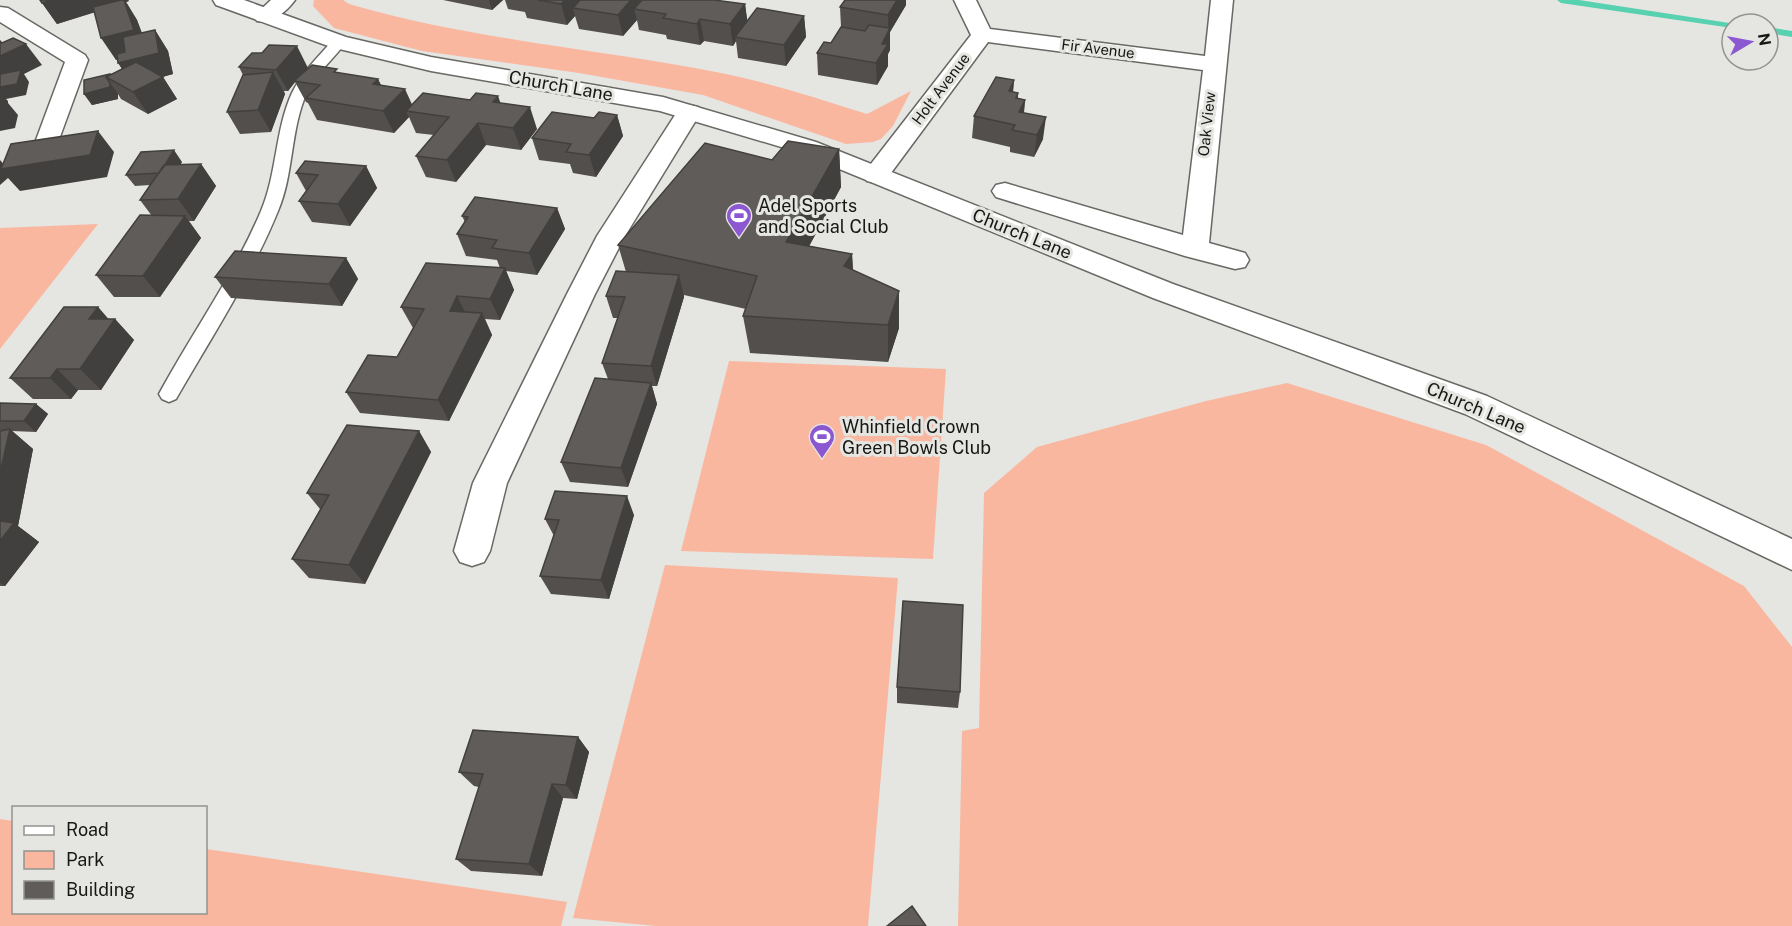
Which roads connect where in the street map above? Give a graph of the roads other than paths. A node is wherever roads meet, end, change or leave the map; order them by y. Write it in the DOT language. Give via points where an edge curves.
graph roads {
  1 [pos="21,0"];
  2 [pos="224,0"];
  3 [pos="965,0"];
  4 [pos="1222,0"];
  5 [pos="275,8"];
  6 [pos="0,11"];
  7 [pos="982,35"];
  8 [pos="339,42"];
  9 [pos="1213,64"];
  10 [pos="689,112"];
  11 [pos="48,140"];
  12 [pos="876,175"];
  13 [pos="1005,191"];
  14 [pos="1195,249"];
  15 [pos="1234,260"];
  16 [pos="169,394"];
  17 [pos="472,551"];
  18 [pos="1792,555"];
  1 -- 6 [label="street"];
  2 -- 5 [label="street, Church Lane"];
  3 -- 7 [label="street, Holt Avenue"];
  4 -- 9 [label="street, Oak View"];
  5 -- 8 [label="street, Church Lane"];
  6 -- 11 [label="street" via="76,60"];
  7 -- 9 [label="street, Fir Avenue"];
  7 -- 12 [label="street, Holt Avenue"];
  8 -- 10 [label="street, Church Lane" via="431,64 663,104"];
  8 -- 16 [label="lane" via="300,92 267,217"];
  9 -- 14 [label="street, Oak View"];
  10 -- 12 [label="street, Church Lane" via="807,147"];
  10 -- 17 [label="street" via="611,236 581,294 490,483"];
  12 -- 18 [label="street, Church Lane" via="1163,291 1476,405"];
  13 -- 14 [label="street"];
  14 -- 15 [label="street"];
}
